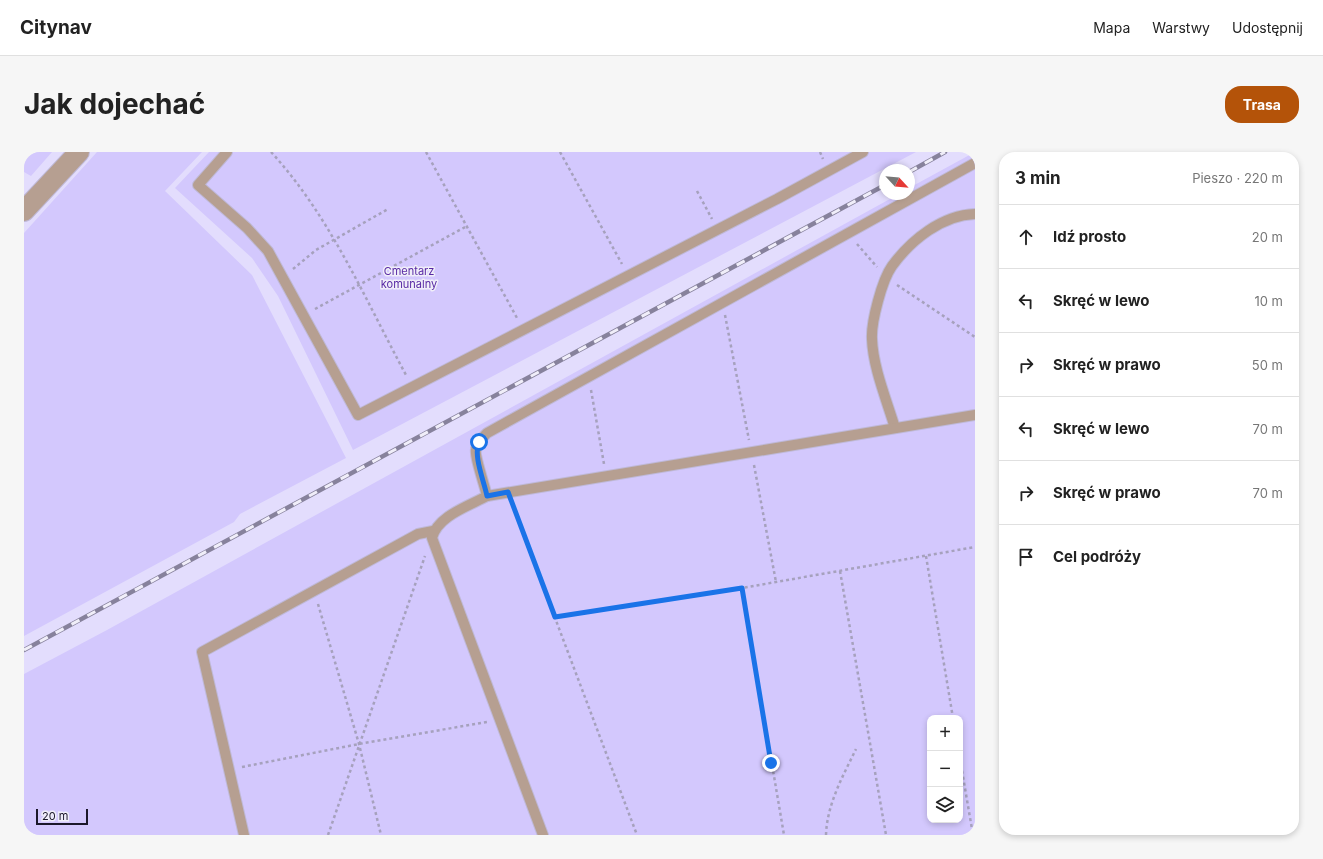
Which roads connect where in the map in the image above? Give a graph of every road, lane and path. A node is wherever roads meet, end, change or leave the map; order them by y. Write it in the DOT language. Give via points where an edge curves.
graph roads {
  1 [pos="79,152"];
  2 [pos="227,152"];
  3 [pos="272,152"];
  4 [pos="426,152"];
  5 [pos="560,152"];
  6 [pos="863,152"];
  7 [pos="975,163"];
  8 [pos="697,191"];
  9 [pos="28,199"];
  10 [pos="388,209"];
  11 [pos="975,214"];
  12 [pos="467,226"];
  13 [pos="717,229"];
  14 [pos="847,233"];
  15 [pos="334,240"];
  16 [pos="628,275"];
  17 [pos="284,277"];
  18 [pos="887,278"];
  19 [pos="358,286"];
  20 [pos="304,315"];
  21 [pos="524,329"];
  22 [pos="975,336"];
  23 [pos="589,376"];
  24 [pos="412,387"];
  25 [pos="975,415"];
  26 [pos="895,428"];
  27 [pos="606,476"];
  28 [pos="508,492"];
  29 [pos="487,496"];
  30 [pos="433,531"];
  31 [pos="975,547"];
  32 [pos="926,556"];
  33 [pos="840,571"];
  34 [pos="742,588"];
  35 [pos="314,591"];
  36 [pos="555,617"];
  37 [pos="952,715"];
  38 [pos="500,720"];
  39 [pos="359,744"];
  40 [pos="856,749"];
  41 [pos="230,770"];
  42 [pos="963,777"];
  43 [pos="244,835"];
  44 [pos="328,835"];
  45 [pos="381,835"];
  46 [pos="543,835"];
  47 [pos="637,835"];
  48 [pos="784,835"];
  49 [pos="826,835"];
  50 [pos="886,835"];
  51 [pos="973,835"];
  1 -- 9 [label="street"];
  2 -- 17 [label="lane" via="198,184 247,228 268,251"];
  3 -- 15 [label="path" via="297,181"];
  4 -- 12 [label="path"];
  5 -- 16 [label="path"];
  6 -- 13 [label="lane"];
  7 -- 14 [label="lane"];
  8 -- 13 [label="path"];
  10 -- 15 [label="path"];
  11 -- 18 [label="lane" via="939,223 912,243 891,267"];
  12 -- 19 [label="path"];
  12 -- 21 [label="path"];
  13 -- 16 [label="lane"];
  14 -- 18 [label="path"];
  14 -- 23 [label="lane"];
  15 -- 17 [label="path" via="316,250"];
  15 -- 19 [label="path"];
  16 -- 21 [label="lane"];
  17 -- 20 [label="lane"];
  18 -- 22 [label="path"];
  18 -- 26 [label="lane" via="877,301 872,339 879,375"];
  19 -- 20 [label="path"];
  19 -- 24 [label="path"];
  20 -- 24 [label="lane" via="358,415"];
  21 -- 24 [label="lane"];
  23 -- 27 [label="path"];
  23 -- 29 [label="lane" via="487,432 476,450"];
  25 -- 26 [label="lane"];
  26 -- 27 [label="lane"];
  27 -- 28 [label="lane"];
  28 -- 29 [label="lane"];
  28 -- 36 [label="path"];
  29 -- 30 [label="lane" via="446,518"];
  30 -- 35 [label="lane" via="418,534"];
  30 -- 38 [label="lane" via="432,538 436,550"];
  30 -- 39 [label="path"];
  31 -- 32 [label="path"];
  32 -- 33 [label="path"];
  32 -- 37 [label="path"];
  33 -- 34 [label="path"];
  33 -- 50 [label="path"];
  34 -- 36 [label="path"];
  34 -- 48 [label="path"];
  35 -- 39 [label="path"];
  35 -- 41 [label="lane" via="202,652"];
  36 -- 47 [label="path"];
  38 -- 39 [label="path"];
  38 -- 46 [label="lane"];
  39 -- 41 [label="path"];
  39 -- 44 [label="path"];
  39 -- 45 [label="path"];
  40 -- 49 [label="path" via="837,789 826,821"];
  41 -- 43 [label="lane"];
  42 -- 51 [label="path"];
}
